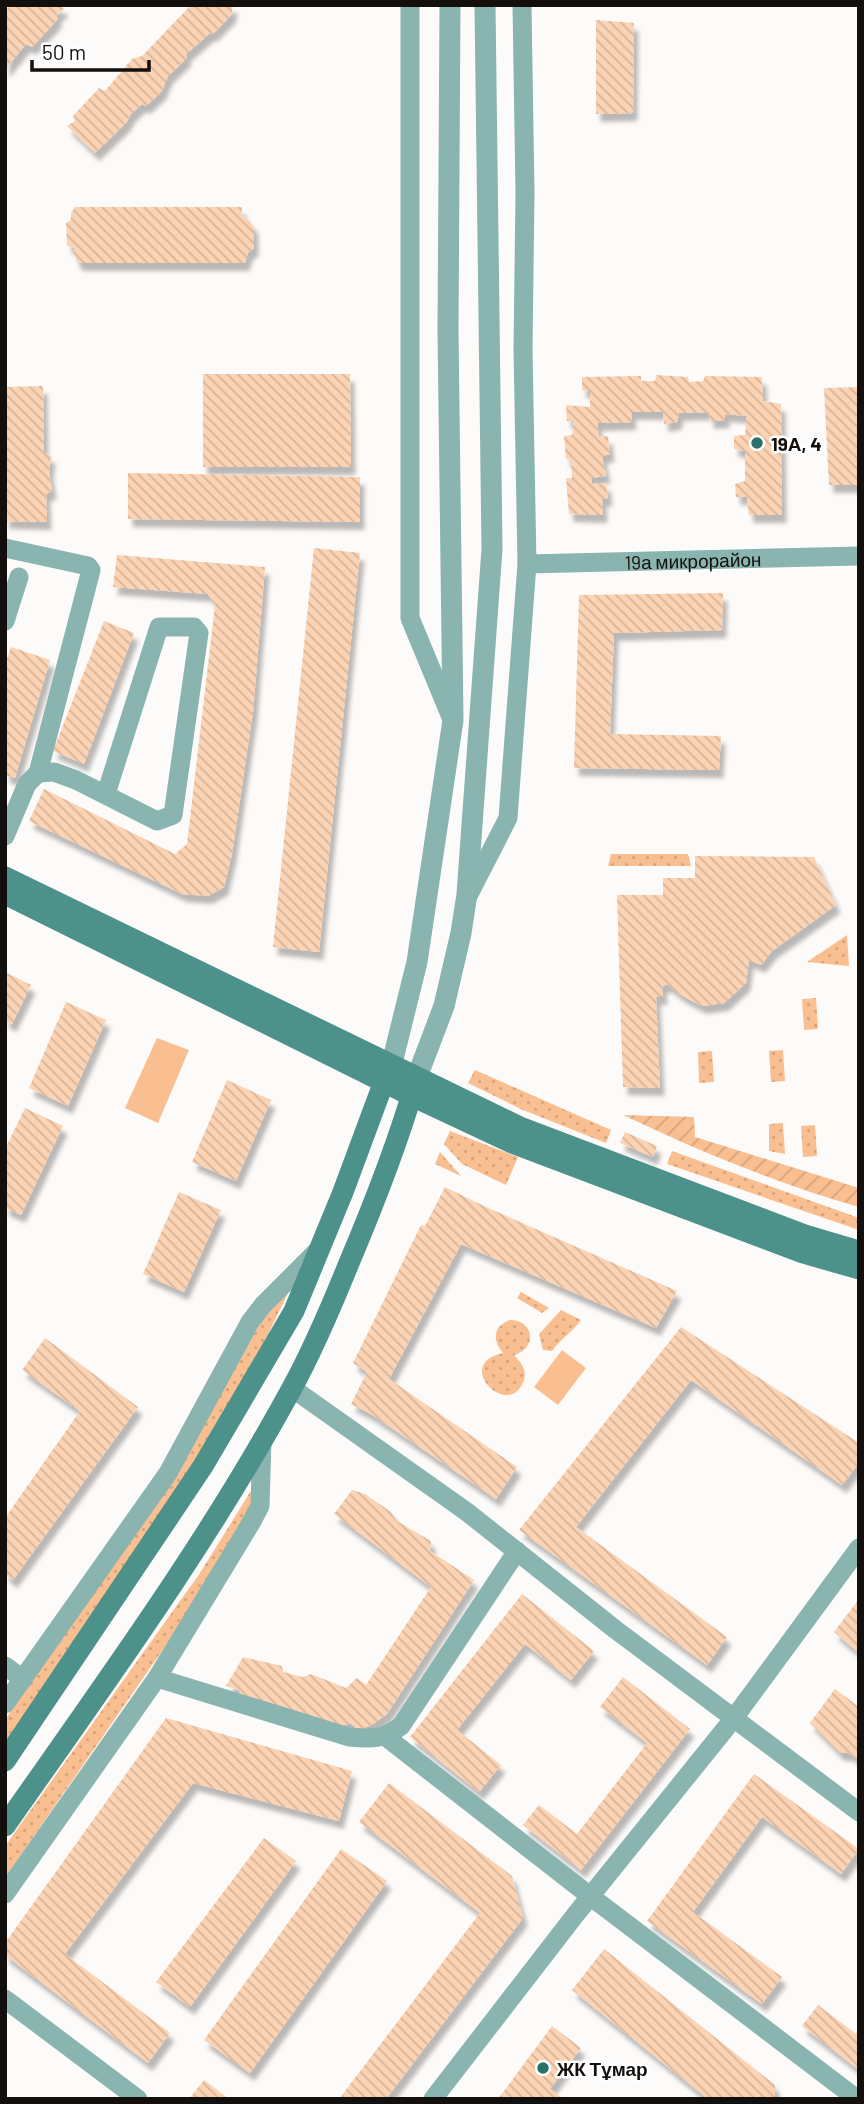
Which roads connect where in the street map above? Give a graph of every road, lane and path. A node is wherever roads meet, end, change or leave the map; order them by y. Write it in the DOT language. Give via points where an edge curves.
graph roads {
  1 [pos="411,5"];
  2 [pos="450,5"];
  3 [pos="485,5"];
  4 [pos="522,5"];
  5 [pos="5,548"];
  6 [pos="859,556"];
  7 [pos="527,564"];
  8 [pos="19,577"];
  9 [pos="5,621"];
  10 [pos="453,720"];
  11 [pos="38,773"];
  12 [pos="106,794"];
  13 [pos="6,829"];
  14 [pos="5,877"];
  15 [pos="5,894"];
  16 [pos="466,899"];
  17 [pos="388,1072"];
  18 [pos="414,1087"];
  19 [pos="319,1248"];
  20 [pos="859,1251"];
  21 [pos="859,1269"];
  22 [pos="292,1388"];
  23 [pos="262,1439"];
  24 [pos="859,1548"];
  25 [pos="517,1551"];
  26 [pos="5,1666"];
  27 [pos="157,1678"];
  28 [pos="23,1679"];
  29 [pos="5,1704"];
  30 [pos="734,1718"];
  31 [pos="386,1737"];
  32 [pos="5,1761"];
  33 [pos="859,1812"];
  34 [pos="5,1826"];
  35 [pos="5,1894"];
  36 [pos="590,1896"];
  37 [pos="5,1999"];
  38 [pos="858,2098"];
  39 [pos="138,2099"];
  40 [pos="433,2099"];
  1 -- 10 [label="street" via="410,618"];
  2 -- 10 [label="street"];
  3 -- 16 [label="street" via="492,549"];
  4 -- 7 [label="street"];
  5 -- 11 [label="street" via="91,570"];
  6 -- 7 [label="street, 19а микрорайон"];
  7 -- 16 [label="street" via="509,818"];
  8 -- 9 [label="street"];
  10 -- 17 [label="street" via="417,962"];
  11 -- 12 [label="street" via="54,772"];
  11 -- 13 [label="street" via="27,784"];
  12 -- 12 [label="street" via="157,821 173,816 199,633 194,626 159,627"];
  14 -- 17 [label="main road"];
  15 -- 17 [label="main road"];
  16 -- 18 [label="street" via="443,1006"];
  17 -- 18 [label="main road"];
  17 -- 19 [label="main road"];
  18 -- 20 [label="main road"];
  18 -- 21 [label="main road" via="512,1143"];
  18 -- 22 [label="main road" via="369,1216"];
  19 -- 28 [label="street" via="250,1322 168,1473"];
  19 -- 32 [label="main road" via="293,1311 203,1466"];
  22 -- 23 [label="main road"];
  22 -- 25 [label="street"];
  23 -- 27 [label="street" via="260,1506"];
  23 -- 34 [label="main road" via="117,1666"];
  24 -- 30 [label="street"];
  25 -- 30 [label="street"];
  25 -- 31 [label="street" via="401,1726"];
  26 -- 28 [label="street"];
  27 -- 31 [label="street" via="349,1737"];
  27 -- 35 [label="street"];
  28 -- 29 [label="street"];
  30 -- 33 [label="street"];
  30 -- 36 [label="street"];
  31 -- 36 [label="street"];
  36 -- 38 [label="street"];
  36 -- 40 [label="street"];
  37 -- 39 [label="street"];
}
